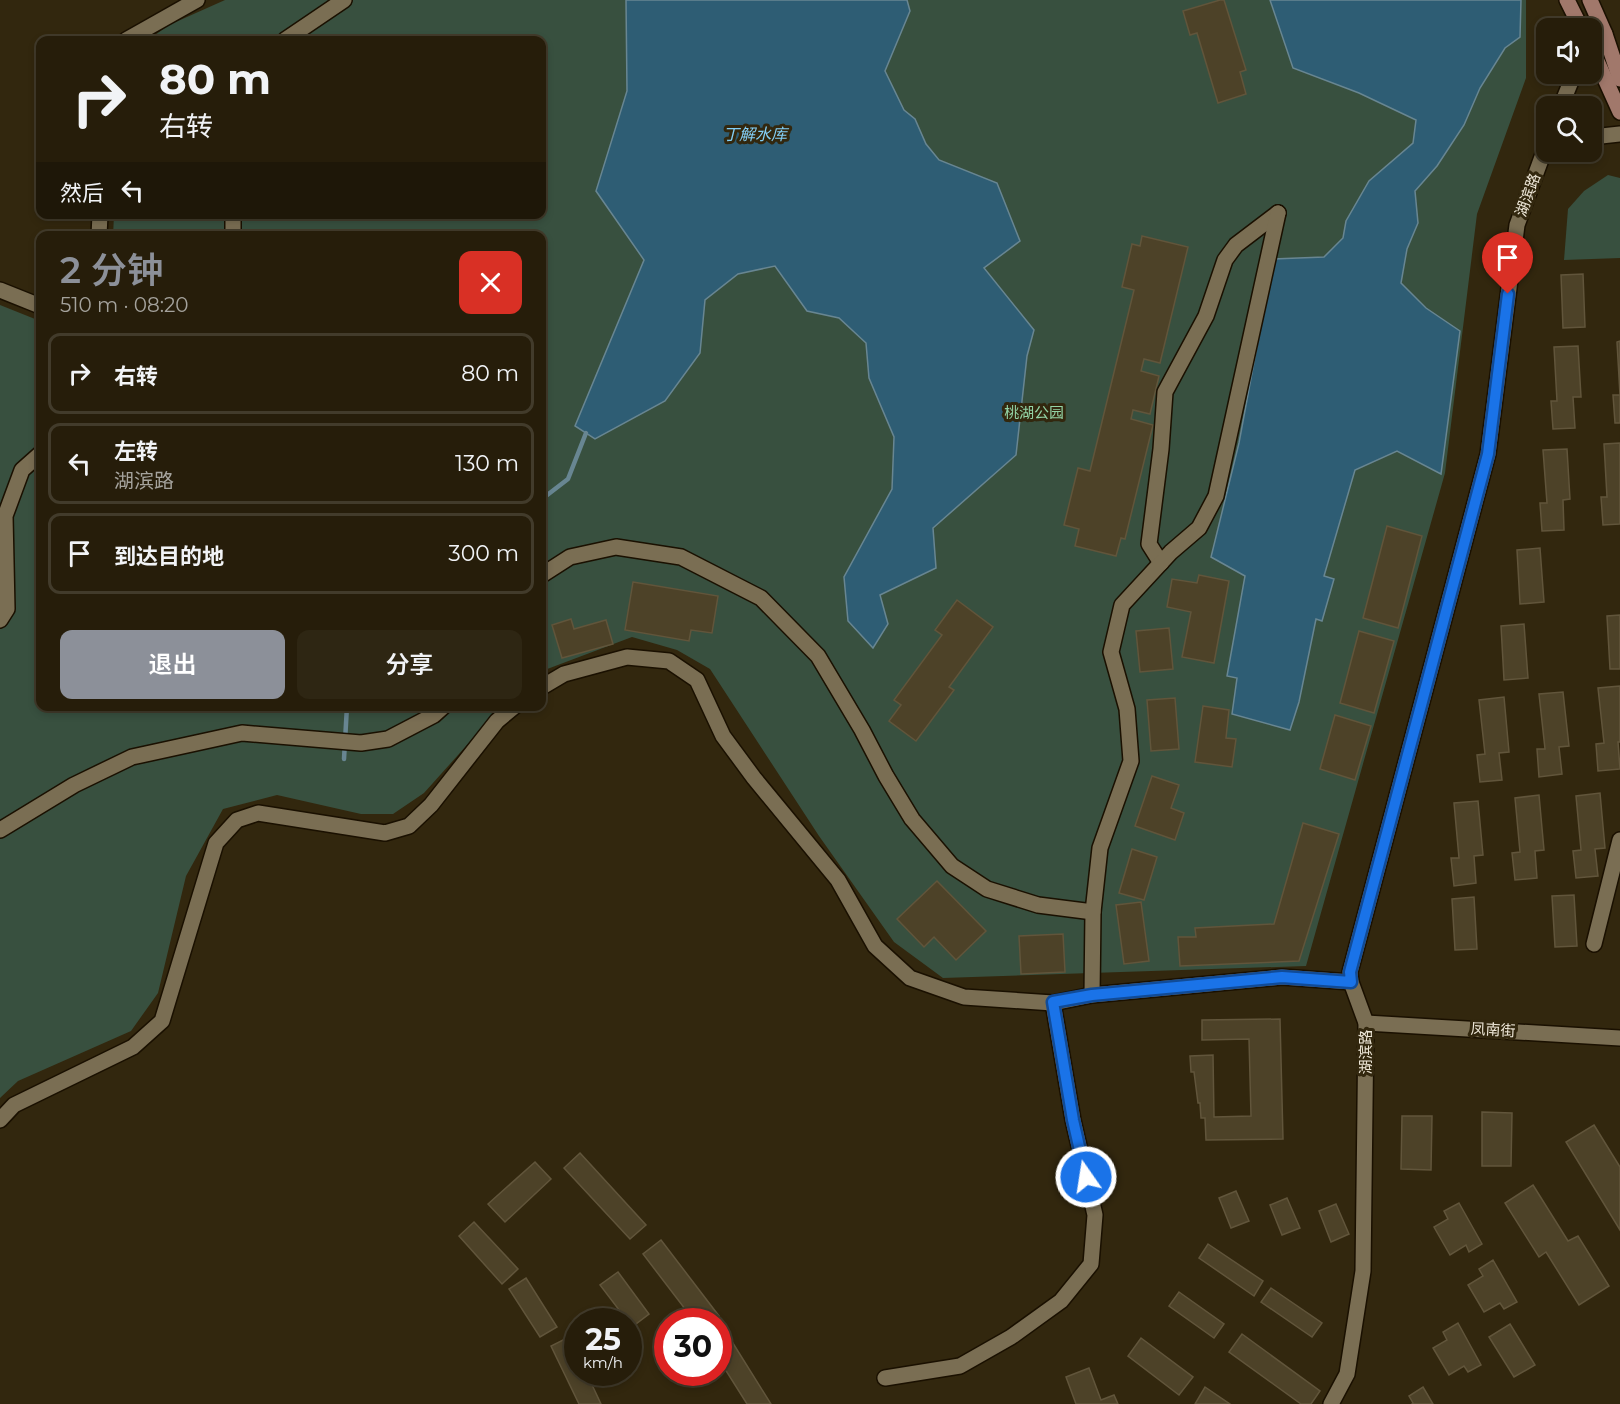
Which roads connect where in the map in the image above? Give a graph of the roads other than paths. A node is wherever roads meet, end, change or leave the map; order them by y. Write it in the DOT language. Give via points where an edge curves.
graph roads {
  1 [pos="197,0"];
  2 [pos="344,0"];
  3 [pos="1567,0"];
  4 [pos="1590,0"];
  5 [pos="1576,18"];
  6 [pos="1605,34"];
  7 [pos="133,36"];
  8 [pos="291,36"];
  9 [pos="1602,36"];
  10 [pos="1602,72"];
  11 [pos="1620,79"];
  12 [pos="1620,112"];
  13 [pos="1620,134"];
  14 [pos="1602,135"];
  15 [pos="1543,162"];
  16 [pos="0,290"];
  17 [pos="36,304"];
  18 [pos="36,458"];
  19 [pos="1161,563"];
  20 [pos="546,572"];
  21 [pos="0,620"];
  22 [pos="546,685"];
  23 [pos="438,711"];
  24 [pos="508,711"];
  25 [pos="0,830"];
  26 [pos="1620,840"];
  27 [pos="1093,912"];
  28 [pos="1594,945"];
  29 [pos="1351,982"];
  30 [pos="1092,995"];
  31 [pos="1053,1002"];
  32 [pos="1366,1023"];
  33 [pos="1620,1038"];
  34 [pos="0,1120"];
  35 [pos="885,1378"];
  36 [pos="1331,1404"];
  1 -- 7 [label="street"];
  2 -- 8 [label="street"];
  3 -- 5 [label="street"];
  4 -- 6 [label="street"];
  6 -- 9 [label="street"];
  6 -- 11 [label="street"];
  10 -- 12 [label="street"];
  13 -- 14 [label="street"];
  15 -- 29 [label="street, 湖滨路" via="1517,225 1488,454 1350,972"];
  16 -- 17 [label="street"];
  18 -- 21 [label="street" via="22,470 5,516 7,609"];
  19 -- 19 [label="street" via="1149,544 1164,392 1206,316 1225,260 1236,245 1278,213 1216,496 1199,528"];
  19 -- 27 [label="street" via="1122,605 1111,652 1127,709 1131,761 1100,848"];
  20 -- 27 [label="street" via="570,557 616,547 681,557 761,598 818,656 912,819 952,866 987,889 1038,905"];
  22 -- 31 [label="street" via="564,674 627,657 669,662 697,680 723,736 838,880 875,946 910,978 964,997"];
  23 -- 25 [label="street" via="388,739 361,743 242,734 132,757 74,784"];
  24 -- 34 [label="street" via="409,826 385,833 258,813 237,820 216,843 162,1021 133,1047 14,1105"];
  26 -- 28 [label="street"];
  27 -- 30 [label="street"];
  29 -- 30 [label="street" via="1282,977"];
  29 -- 32 [label="street, 湖滨路"];
  30 -- 31 [label="street"];
  31 -- 35 [label="street" via="1073,1120 1095,1215 1090,1264 1060,1301 1011,1337 960,1366"];
  32 -- 33 [label="street, 凤南街"];
  32 -- 36 [label="street, 湖滨路" via="1363,1271 1347,1374"];
}
